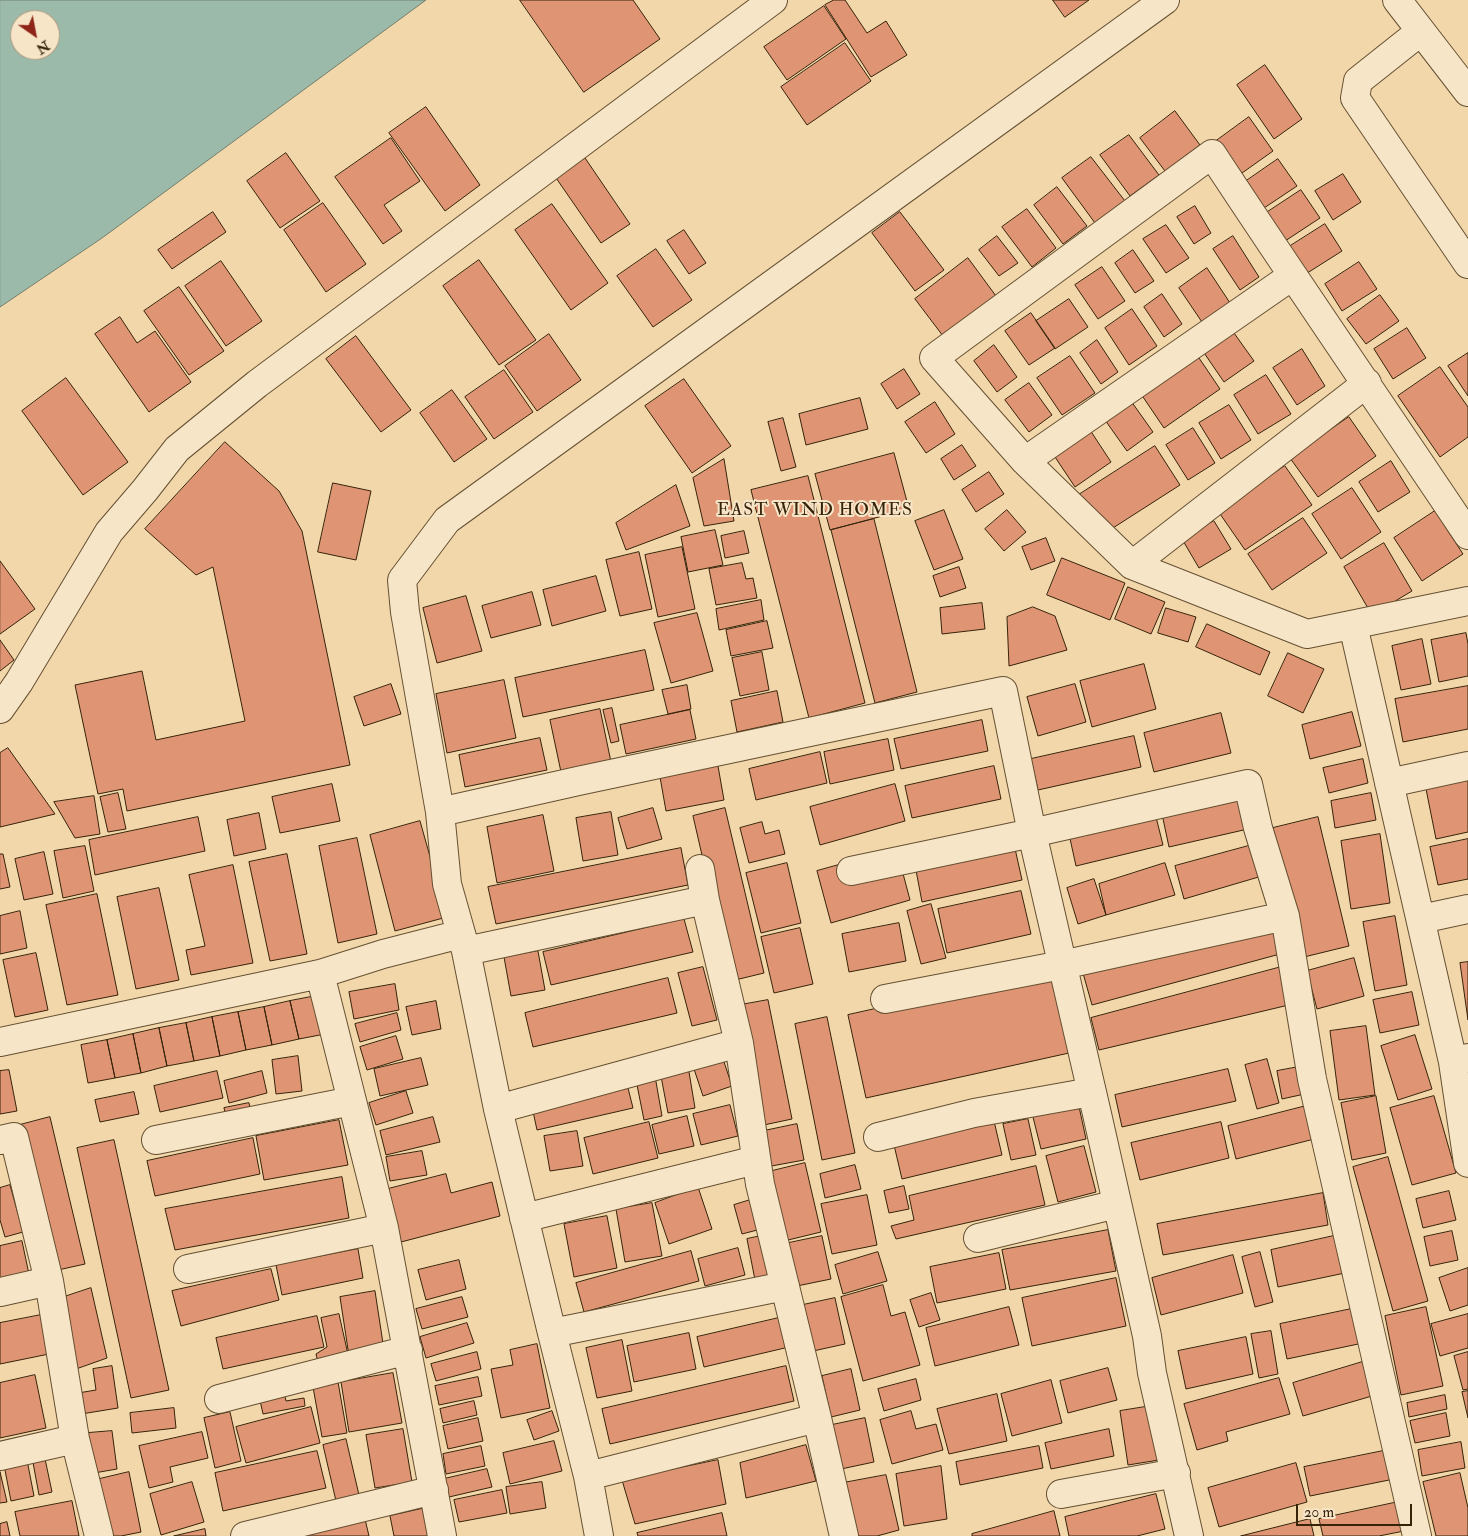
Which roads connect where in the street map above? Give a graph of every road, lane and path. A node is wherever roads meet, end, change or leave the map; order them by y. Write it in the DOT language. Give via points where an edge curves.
graph roads {
  1 [pos="774,0"];
  2 [pos="1165,0"];
  3 [pos="1397,0"];
  4 [pos="1421,31"];
  5 [pos="1468,92"];
  6 [pos="1468,264"];
  7 [pos="1292,276"];
  8 [pos="1367,383"];
  9 [pos="1025,461"];
  10 [pos="1468,535"];
  11 [pos="1132,565"];
  12 [pos="1468,601"];
  13 [pos="1353,625"];
  14 [pos="0,709"];
  15 [pos="1468,766"];
  16 [pos="1389,783"];
  17 [pos="440,812"];
  18 [pos="1032,833"];
  19 [pos="700,869"];
  20 [pos="851,871"];
  21 [pos="705,900"];
  22 [pos="1468,909"];
  23 [pos="1285,916"];
  24 [pos="1421,919"];
  25 [pos="463,942"];
  26 [pos="1062,965"];
  27 [pos="320,974"];
  28 [pos="885,999"];
  29 [pos="0,1042"];
  30 [pos="739,1043"];
  31 [pos="1460,1060"];
  32 [pos="1091,1092"];
  33 [pos="352,1101"];
  34 [pos="498,1109"];
  35 [pos="878,1137"];
  36 [pos="0,1140"];
  37 [pos="156,1140"];
  38 [pos="756,1160"];
  39 [pos="1468,1163"];
  40 [pos="1116,1204"];
  41 [pos="524,1218"];
  42 [pos="384,1228"];
  43 [pos="978,1238"];
  44 [pos="188,1269"];
  45 [pos="49,1281"];
  46 [pos="785,1286"];
  47 [pos="0,1292"];
  48 [pos="552,1333"];
  49 [pos="408,1350"];
  50 [pos="220,1399"];
  51 [pos="817,1418"];
  52 [pos="75,1439"];
  53 [pos="0,1456"];
  54 [pos="1176,1473"];
  55 [pos="588,1476"];
  56 [pos="434,1490"];
  57 [pos="1061,1494"];
  58 [pos="99,1536"];
  59 [pos="245,1536"];
  60 [pos="442,1536"];
  61 [pos="599,1536"];
  62 [pos="844,1536"];
  63 [pos="1189,1536"];
  64 [pos="1417,1536"];
  1 -- 14 [label="street" via="257,384 177,449 109,532"];
  2 -- 17 [label="street" via="447,520 402,580"];
  3 -- 4 [label="street"];
  4 -- 5 [label="street"];
  4 -- 6 [label="street" via="1358,82 1355,98"];
  7 -- 8 [label="street"];
  7 -- 9 [label="street"];
  7 -- 9 [label="street" via="1212,154 934,358"];
  8 -- 10 [label="street"];
  8 -- 11 [label="street"];
  9 -- 11 [label="street"];
  11 -- 13 [label="street" via="1307,634"];
  12 -- 13 [label="street"];
  13 -- 16 [label="street"];
  15 -- 16 [label="street"];
  16 -- 24 [label="street"];
  17 -- 18 [label="street" via="1003,692"];
  17 -- 25 [label="street" via="447,884"];
  18 -- 20 [label="street"];
  18 -- 23 [label="street" via="1248,784"];
  18 -- 26 [label="street"];
  19 -- 21 [label="street"];
  21 -- 25 [label="street"];
  21 -- 30 [label="street"];
  22 -- 24 [label="street"];
  23 -- 26 [label="street"];
  23 -- 64 [label="street" via="1312,1079"];
  24 -- 31 [label="street"];
  25 -- 27 [label="street" via="383,954"];
  25 -- 34 [label="street"];
  26 -- 28 [label="street"];
  26 -- 32 [label="street"];
  27 -- 29 [label="street"];
  27 -- 33 [label="street"];
  30 -- 34 [label="street"];
  30 -- 38 [label="street"];
  31 -- 39 [label="street"];
  32 -- 35 [label="street" via="974,1114"];
  32 -- 40 [label="street"];
  33 -- 37 [label="street"];
  33 -- 42 [label="street"];
  34 -- 41 [label="street"];
  36 -- 45 [label="street" via="14,1137"];
  38 -- 41 [label="street"];
  38 -- 46 [label="street"];
  40 -- 43 [label="street"];
  40 -- 54 [label="street"];
  41 -- 48 [label="street"];
  42 -- 44 [label="street"];
  42 -- 49 [label="street"];
  45 -- 47 [label="street"];
  45 -- 52 [label="street"];
  46 -- 48 [label="street"];
  46 -- 51 [label="street"];
  48 -- 55 [label="street"];
  49 -- 50 [label="street"];
  49 -- 56 [label="street"];
  51 -- 55 [label="street"];
  51 -- 62 [label="street"];
  52 -- 53 [label="street"];
  52 -- 58 [label="street"];
  54 -- 57 [label="street"];
  54 -- 63 [label="street"];
  55 -- 61 [label="street"];
  56 -- 59 [label="street"];
  56 -- 60 [label="street"];
}
